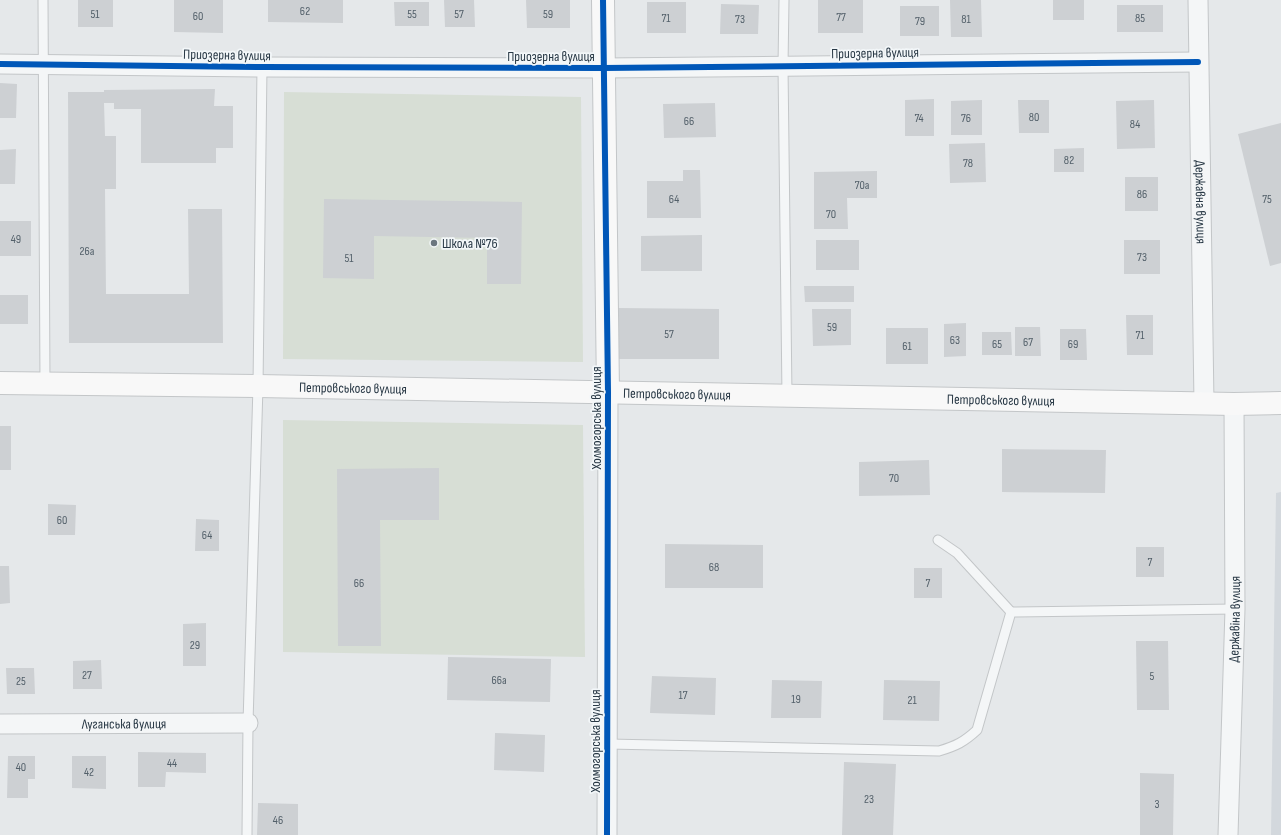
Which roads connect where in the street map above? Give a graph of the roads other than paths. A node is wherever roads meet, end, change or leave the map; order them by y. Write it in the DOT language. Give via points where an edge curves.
graph roads {
  1 [pos="43,0"];
  2 [pos="603,0"];
  3 [pos="784,0"];
  4 [pos="1198,0"];
  5 [pos="1198,62"];
  6 [pos="0,64"];
  7 [pos="43,65"];
  8 [pos="783,66"];
  9 [pos="262,67"];
  10 [pos="604,68"];
  11 [pos="0,384"];
  12 [pos="45,384"];
  13 [pos="258,386"];
  14 [pos="608,392"];
  15 [pos="787,396"];
  16 [pos="1204,403"];
  17 [pos="1281,403"];
  18 [pos="1234,404"];
  19 [pos="938,540"];
  20 [pos="1235,609"];
  21 [pos="1011,612"];
  22 [pos="248,723"];
  23 [pos="0,724"];
  24 [pos="608,744"];
  25 [pos="247,835"];
  26 [pos="607,835"];
  27 [pos="1228,835"];
  1 -- 7 [label="lane"];
  2 -- 10 [label="main road, Холмогорська вулиця"];
  3 -- 8 [label="lane"];
  4 -- 5 [label="street, Державна вулиця"];
  5 -- 8 [label="street, Приозерна вулиця"];
  5 -- 16 [label="street, Державна вулиця"];
  6 -- 7 [label="street, Приозерна вулиця"];
  7 -- 9 [label="street, Приозерна вулиця"];
  7 -- 12 [label="lane"];
  8 -- 10 [label="street, Приозерна вулиця"];
  8 -- 15 [label="lane"];
  9 -- 10 [label="street, Приозерна вулиця"];
  9 -- 13 [label="lane"];
  10 -- 14 [label="main road, Холмогорська вулиця"];
  11 -- 12 [label="main road, Петровського вулиця"];
  12 -- 13 [label="main road, Петровського вулиця"];
  13 -- 14 [label="main road, Петровського вулиця"];
  13 -- 22 [label="lane"];
  14 -- 15 [label="main road, Петровського вулиця"];
  14 -- 24 [label="street, Холмогорська вулиця"];
  15 -- 16 [label="main road, Петровського вулиця"];
  16 -- 18 [label="main road, Петровського вулиця"];
  17 -- 18 [label="main road, Петровського вулиця"];
  18 -- 20 [label="street, Державіна вулиця"];
  19 -- 21 [label="lane" via="957,553"];
  20 -- 21 [label="lane"];
  20 -- 27 [label="street, Державіна вулиця"];
  21 -- 24 [label="lane" via="977,730 954,747 939,751"];
  22 -- 23 [label="street, Луганська вулиця"];
  22 -- 25 [label="lane"];
  24 -- 26 [label="street, Холмогорська вулиця"];
}
